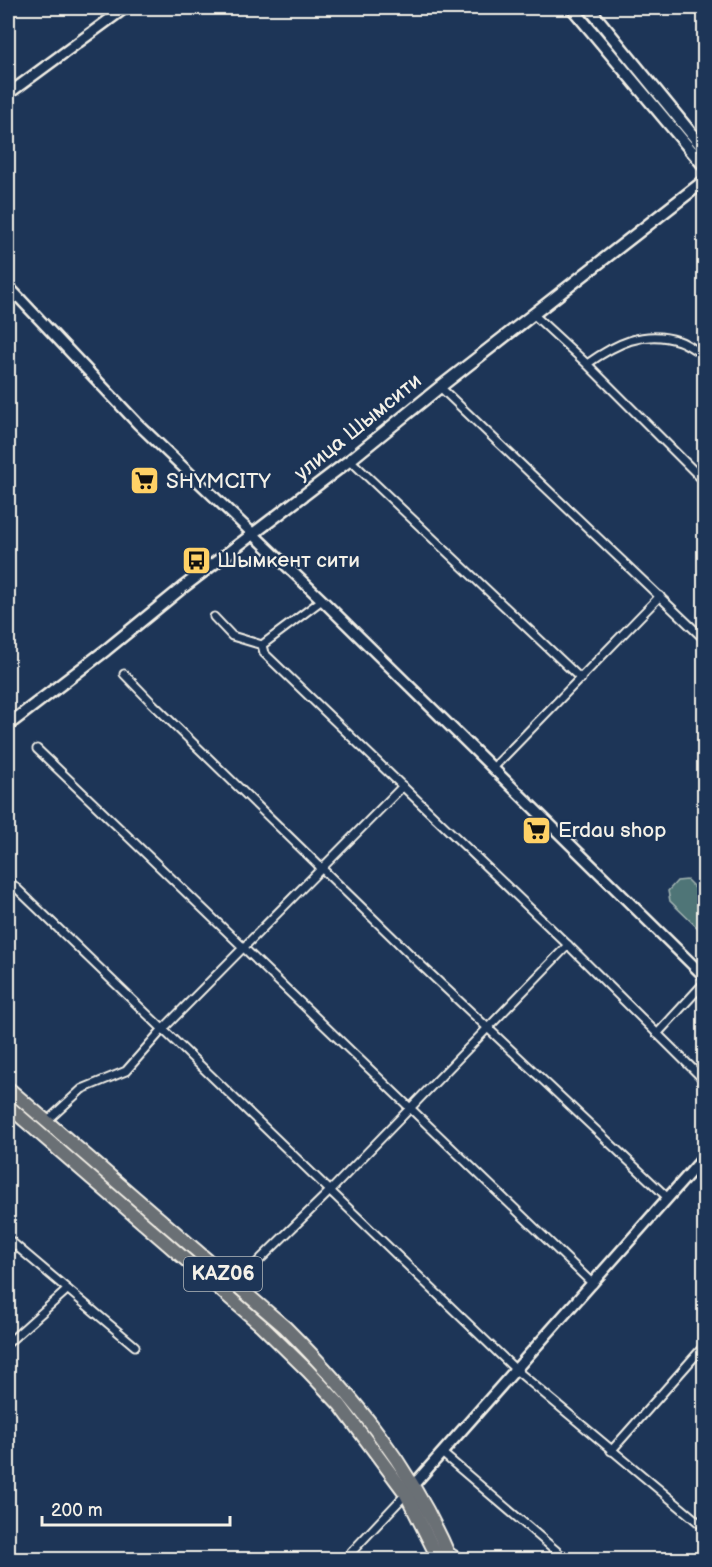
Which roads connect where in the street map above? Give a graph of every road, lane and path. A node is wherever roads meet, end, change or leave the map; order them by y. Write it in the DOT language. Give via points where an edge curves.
graph roads {
  1 [pos="125,8"];
  2 [pos="572,8"];
  3 [pos="590,8"];
  4 [pos="8,94"];
  5 [pos="705,148"];
  6 [pos="705,166"];
  7 [pos="705,181"];
  8 [pos="8,286"];
  9 [pos="534,315"];
  10 [pos="705,355"];
  11 [pos="587,364"];
  12 [pos="440,387"];
  13 [pos="350,460"];
  14 [pos="705,481"];
  15 [pos="254,534"];
  16 [pos="660,596"];
  17 [pos="322,600"];
  18 [pos="214,617"];
  19 [pos="705,639"];
  20 [pos="262,645"];
  21 [pos="124,674"];
  22 [pos="581,678"];
  23 [pos="8,725"];
  24 [pos="37,749"];
  25 [pos="493,768"];
  26 [pos="403,786"];
  27 [pos="323,868"];
  28 [pos="8,880"];
  29 [pos="568,945"];
  30 [pos="243,948"];
  31 [pos="705,976"];
  32 [pos="705,983"];
  33 [pos="486,1027"];
  34 [pos="162,1030"];
  35 [pos="657,1034"];
  36 [pos="705,1080"];
  37 [pos="8,1088"];
  38 [pos="8,1106"];
  39 [pos="410,1108"];
  40 [pos="46,1122"];
  41 [pos="705,1157"];
  42 [pos="330,1191"];
  43 [pos="668,1198"];
  44 [pos="8,1239"];
  45 [pos="235,1284"];
  46 [pos="593,1284"];
  47 [pos="67,1290"];
  48 [pos="8,1343"];
  49 [pos="135,1346"];
  50 [pos="705,1346"];
  51 [pos="516,1370"];
  52 [pos="611,1451"];
  53 [pos="442,1453"];
  54 [pos="409,1489"];
  55 [pos="705,1527"];
  56 [pos="446,1556"];
  57 [pos="344,1560"];
  58 [pos="463,1560"];
  59 [pos="567,1560"];
  1 -- 4 [label="street"];
  2 -- 6 [label="main road"];
  3 -- 5 [label="main road"];
  7 -- 9 [label="main road, улица Шымсити"];
  8 -- 15 [label="street" via="138,424"];
  9 -- 11 [label="street"];
  9 -- 12 [label="main road, улица Шымсити"];
  10 -- 11 [label="street" via="680,342 658,337 630,339"];
  11 -- 14 [label="street"];
  12 -- 13 [label="main road, улица Шымсити"];
  12 -- 16 [label="street"];
  13 -- 15 [label="main road, улица Шымсити"];
  13 -- 22 [label="street"];
  15 -- 17 [label="street"];
  15 -- 23 [label="main road, улица Шымсити"];
  16 -- 19 [label="street"];
  16 -- 22 [label="street"];
  17 -- 20 [label="street"];
  17 -- 25 [label="street"];
  18 -- 20 [label="street" via="232,636"];
  20 -- 26 [label="street" via="264,653"];
  21 -- 27 [label="street"];
  22 -- 25 [label="street"];
  24 -- 30 [label="street"];
  25 -- 31 [label="street"];
  26 -- 27 [label="street"];
  26 -- 29 [label="street"];
  27 -- 30 [label="street"];
  27 -- 33 [label="street"];
  28 -- 34 [label="street"];
  29 -- 33 [label="street"];
  29 -- 35 [label="street"];
  30 -- 34 [label="street"];
  30 -- 39 [label="street"];
  32 -- 35 [label="street"];
  33 -- 39 [label="street"];
  33 -- 43 [label="street"];
  34 -- 40 [label="street" via="126,1071 82,1089"];
  34 -- 42 [label="street"];
  35 -- 36 [label="street"];
  37 -- 40 [label="highway, KАZ06"];
  38 -- 54 [label="highway, KАZ06" via="275,1337 340,1405"];
  39 -- 42 [label="street"];
  39 -- 46 [label="street"];
  40 -- 45 [label="highway, KАZ06"];
  41 -- 43 [label="street"];
  42 -- 45 [label="street"];
  42 -- 51 [label="street"];
  43 -- 46 [label="street"];
  44 -- 47 [label="street"];
  45 -- 54 [label="highway, KАZ06" via="337,1380 379,1433"];
  46 -- 51 [label="street"];
  47 -- 48 [label="street"];
  47 -- 49 [label="street"];
  50 -- 52 [label="street"];
  51 -- 52 [label="street"];
  51 -- 53 [label="street"];
  52 -- 55 [label="street"];
  53 -- 54 [label="street"];
  53 -- 59 [label="street"];
  54 -- 56 [label="highway, KАZ06"];
  54 -- 57 [label="street"];
  56 -- 58 [label="street"];
}
